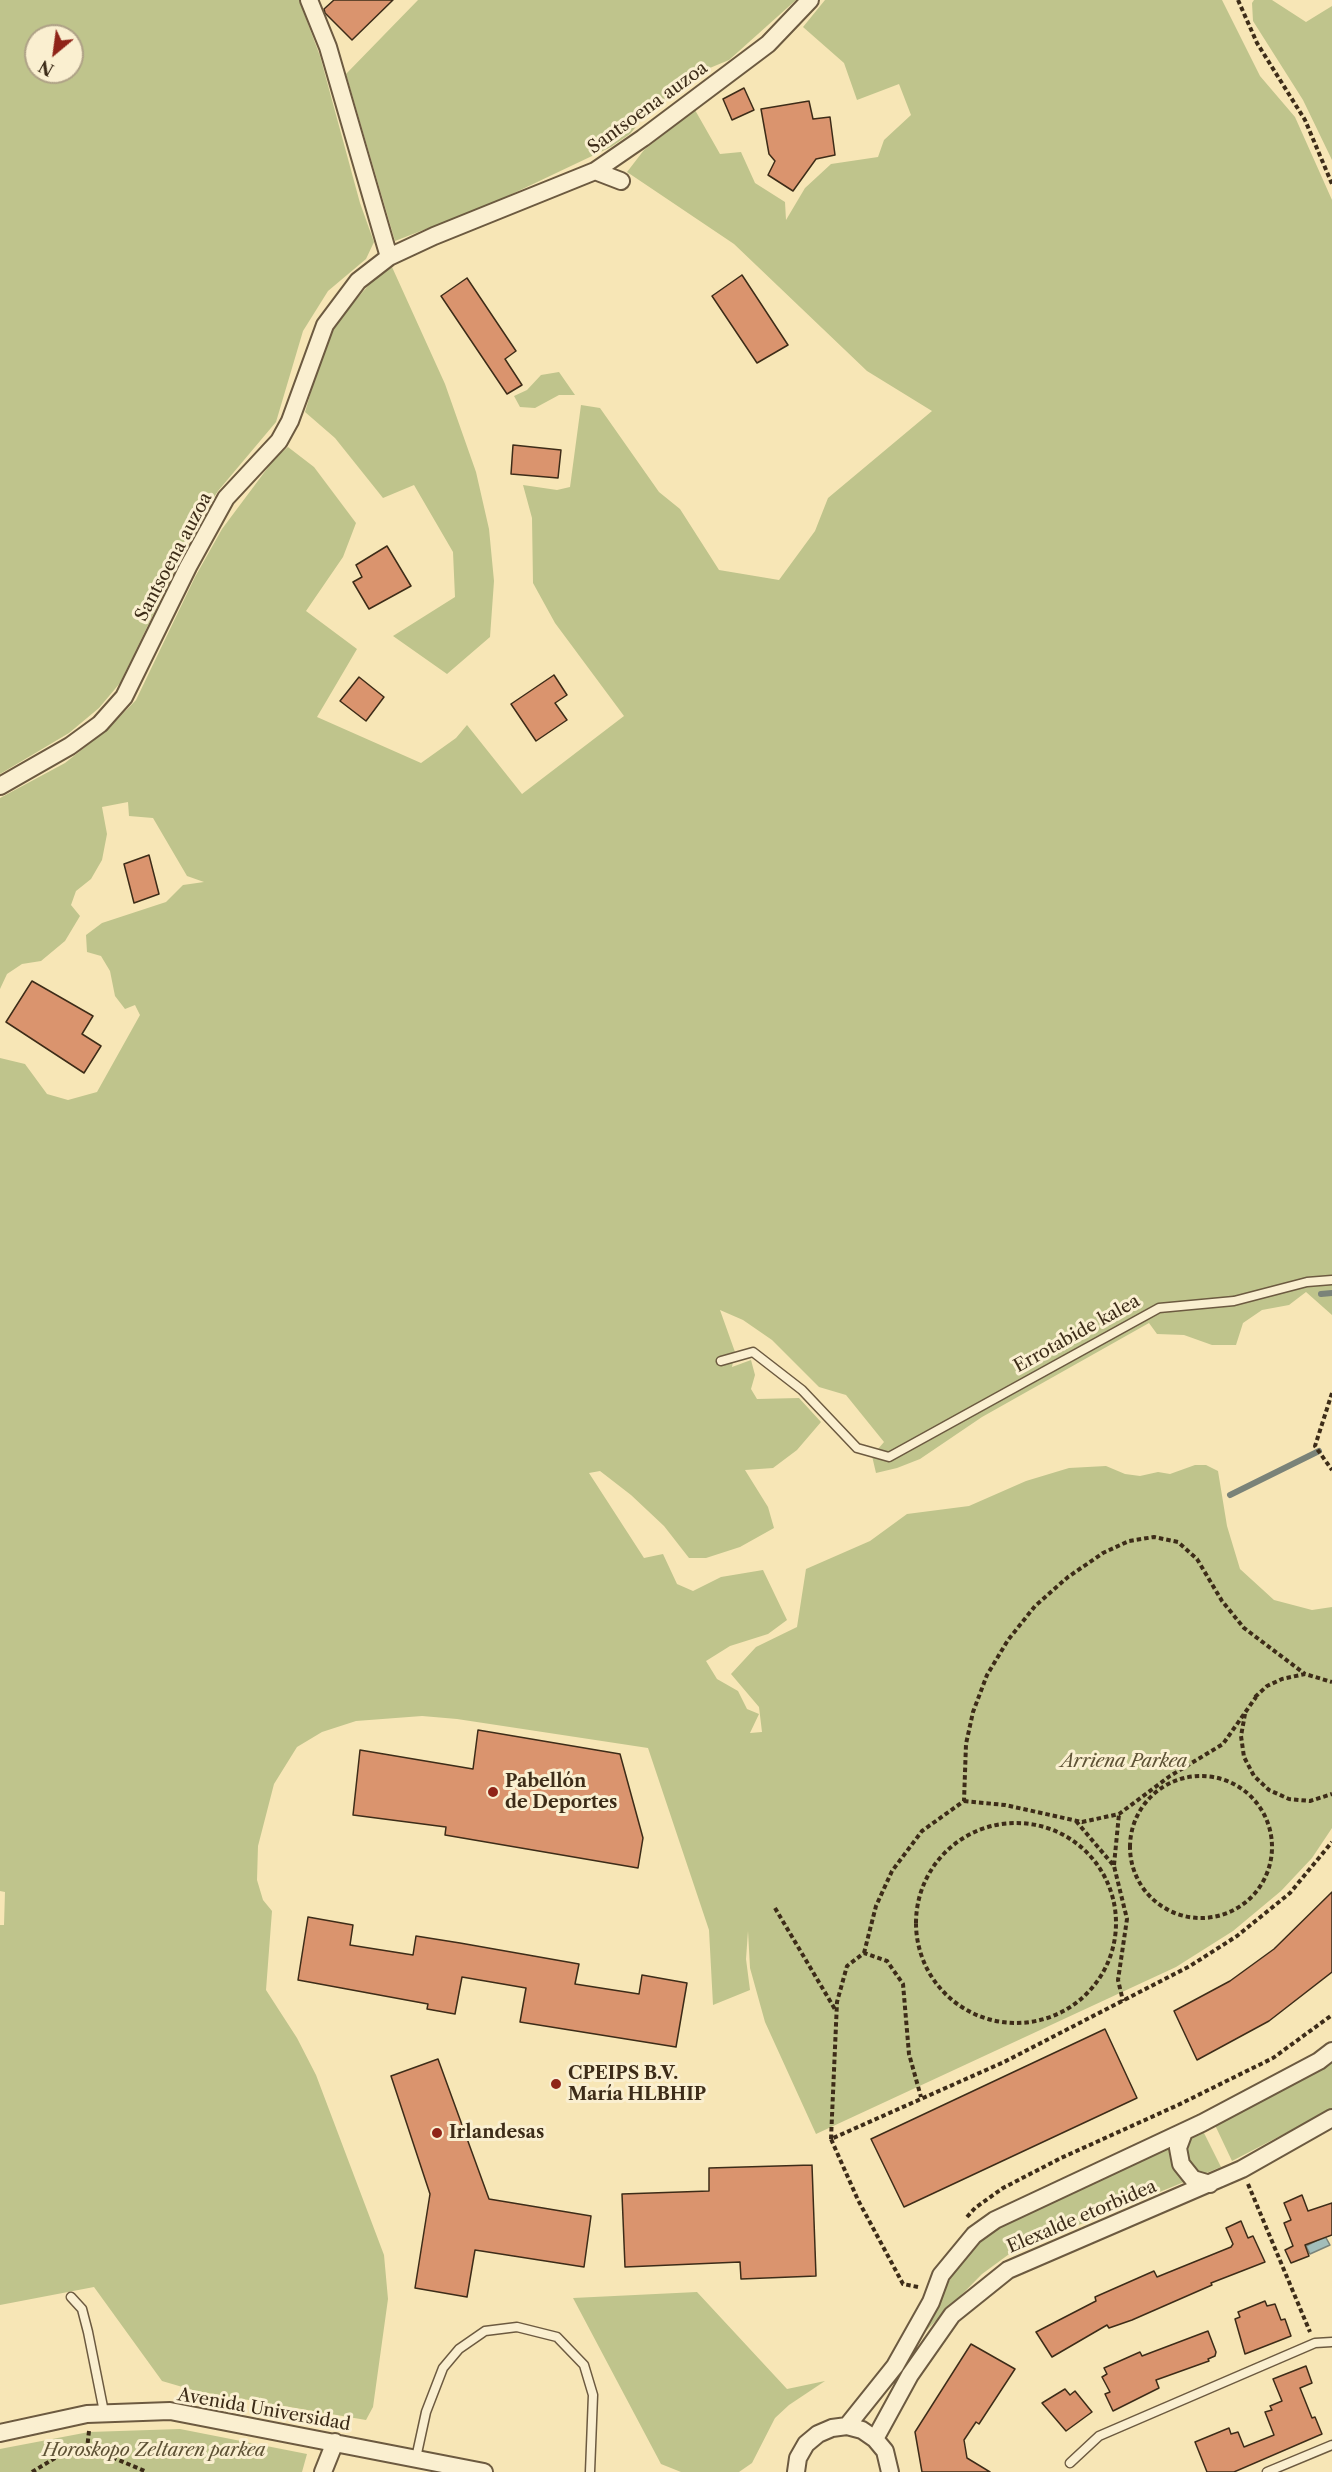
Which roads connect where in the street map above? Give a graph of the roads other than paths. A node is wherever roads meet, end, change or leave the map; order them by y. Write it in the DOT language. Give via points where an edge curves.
graph roads {
  1 [pos="309,0"];
  2 [pos="810,0"];
  3 [pos="595,171"];
  4 [pos="621,181"];
  5 [pos="389,257"];
  6 [pos="0,786"];
  7 [pos="1332,1280"];
  8 [pos="721,1361"];
  9 [pos="1332,2050"];
  10 [pos="1332,2118"];
  11 [pos="1184,2132"];
  12 [pos="1210,2184"];
  13 [pos="71,2297"];
  14 [pos="1332,2342"];
  15 [pos="95,2413"];
  16 [pos="847,2426"];
  17 [pos="0,2433"];
  18 [pos="875,2439"];
  19 [pos="335,2442"];
  20 [pos="1332,2445"];
  21 [pos="416,2458"];
  22 [pos="1070,2463"];
  23 [pos="323,2472"];
  24 [pos="484,2472"];
  25 [pos="590,2472"];
  26 [pos="796,2472"];
  27 [pos="890,2472"];
  28 [pos="1267,2472"];
  1 -- 5 [label="street" via="328,47"];
  2 -- 3 [label="street, Santsoena auzoa" via="768,44"];
  3 -- 4 [label="street"];
  3 -- 5 [label="street, Santsoena auzoa"];
  5 -- 6 [label="street, Santsoena auzoa" via="358,281 325,325 286,429 226,498 124,697 100,724 70,746"];
  7 -- 8 [label="lane, Errotabide kalea" via="1307,1282 1234,1301 1159,1308 889,1457 857,1448 802,1390 753,1352"];
  9 -- 11 [label="street, Elexalde etorbidea" via="1319,2061"];
  10 -- 12 [label="street, Elexalde etorbidea"];
  11 -- 12 [label="street" via="1178,2148 1181,2164 1193,2179"];
  11 -- 16 [label="street, Elexalde etorbidea" via="995,2220 974,2235 941,2275 931,2302 895,2366"];
  12 -- 18 [label="street, Elexalde etorbidea" via="1008,2270 952,2315 910,2375"];
  13 -- 15 [label="lane" via="84,2316"];
  14 -- 22 [label="lane" via="1315,2343 1099,2436"];
  15 -- 17 [label="street, Avenida Universidad"];
  15 -- 19 [label="street, Avenida Universidad" via="170,2411"];
  16 -- 18 [label="street"];
  16 -- 26 [label="street" via="818,2434 806,2444"];
  18 -- 27 [label="street" via="885,2451"];
  19 -- 21 [label="street, Avenida Universidad"];
  19 -- 23 [label="street"];
  20 -- 28 [label="lane"];
  21 -- 24 [label="street, Avenida Universidad"];
  21 -- 25 [label="lane" via="426,2412 443,2368 459,2349 485,2331 517,2327 558,2337 584,2365 593,2395"];
}
